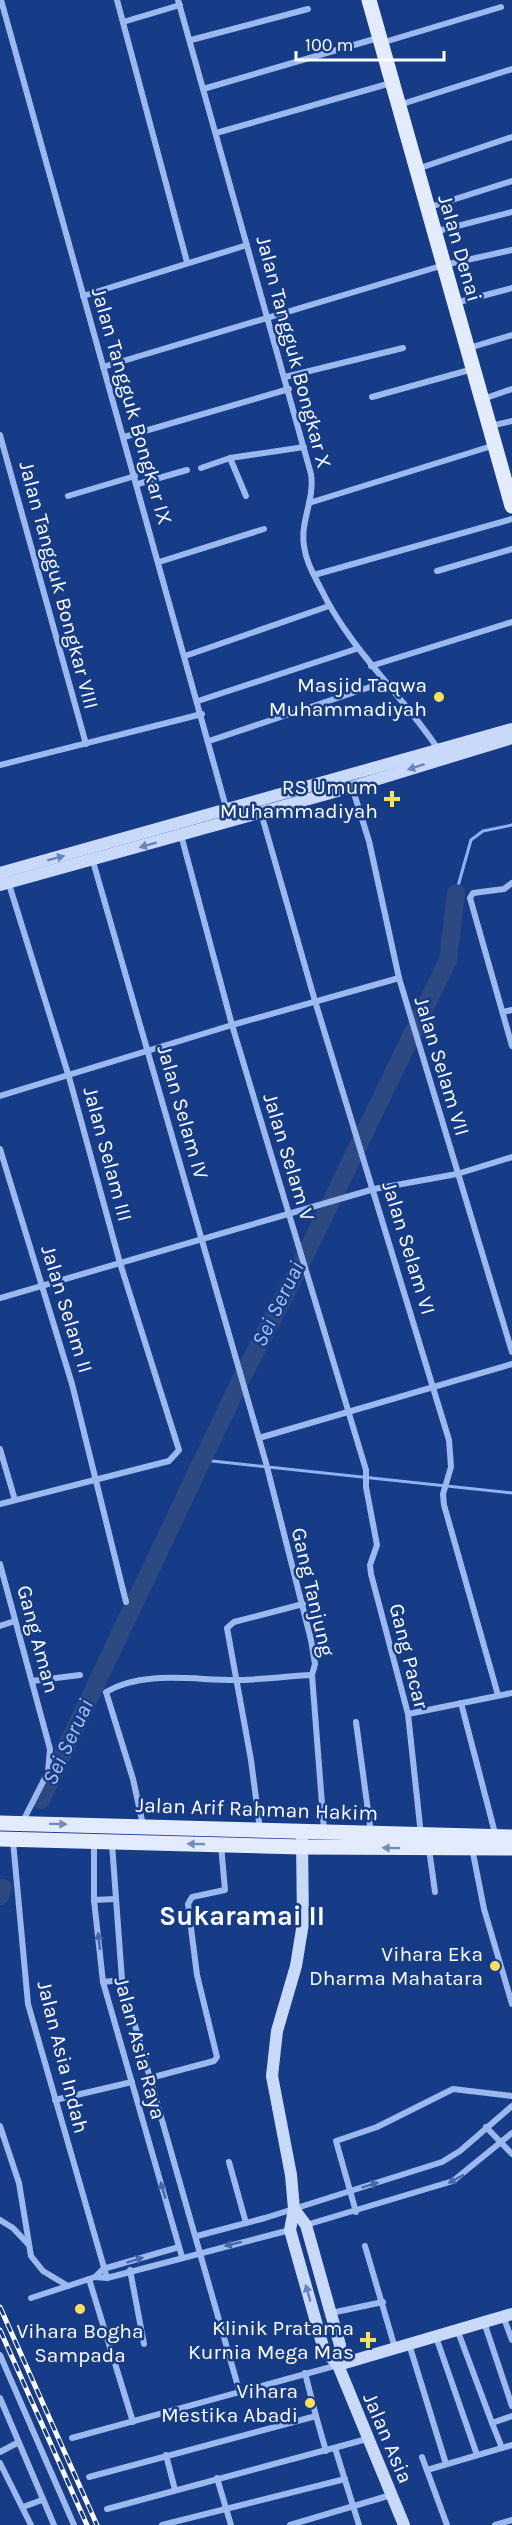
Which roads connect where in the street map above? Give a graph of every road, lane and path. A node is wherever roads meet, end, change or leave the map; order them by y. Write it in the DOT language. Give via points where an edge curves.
graph roads {
  1 [pos="1,0"];
  2 [pos="117,0"];
  3 [pos="369,0"];
  4 [pos="179,2"];
  5 [pos="501,7"];
  6 [pos="308,9"];
  7 [pos="123,22"];
  8 [pos="191,40"];
  9 [pos="380,40"];
  10 [pos="512,69"];
  11 [pos="393,83"];
  12 [pos="202,89"];
  13 [pos="398,106"];
  14 [pos="216,133"];
  15 [pos="512,137"];
  16 [pos="416,169"];
  17 [pos="512,181"];
  18 [pos="427,208"];
  19 [pos="512,212"];
  20 [pos="434,232"];
  21 [pos="247,245"];
  22 [pos="512,250"];
  23 [pos="187,262"];
  24 [pos="444,265"];
  25 [pos="512,288"];
  26 [pos="83,296"];
  27 [pos="454,304"];
  28 [pos="268,319"];
  29 [pos="512,335"];
  30 [pos="403,348"];
  31 [pos="468,348"];
  32 [pos="103,367"];
  33 [pos="474,369"];
  34 [pos="285,377"];
  35 [pos="289,389"];
  36 [pos="512,389"];
  37 [pos="372,397"];
  38 [pos="482,399"];
  39 [pos="512,421"];
  40 [pos="490,427"];
  41 [pos="0,435"];
  42 [pos="124,437"];
  43 [pos="495,445"];
  44 [pos="304,447"];
  45 [pos="231,458"];
  46 [pos="506,464"];
  47 [pos="201,468"];
  48 [pos="187,470"];
  49 [pos="135,476"];
  50 [pos="138,483"];
  51 [pos="68,496"];
  52 [pos="246,496"];
  53 [pos="309,503"];
  54 [pos="512,506"];
  55 [pos="512,519"];
  56 [pos="264,529"];
  57 [pos="512,549"];
  58 [pos="159,562"];
  59 [pos="437,571"];
  60 [pos="314,575"];
  61 [pos="329,606"];
  62 [pos="512,622"];
  63 [pos="356,648"];
  64 [pos="185,656"];
  65 [pos="371,666"];
  66 [pos="385,682"];
  67 [pos="198,701"];
  68 [pos="202,714"];
  69 [pos="512,729"];
  70 [pos="512,738"];
  71 [pos="209,741"];
  72 [pos="86,744"];
  73 [pos="438,749"];
  74 [pos="0,765"];
  75 [pos="352,787"];
  76 [pos="261,813"];
  77 [pos="228,815"];
  78 [pos="181,835"];
  79 [pos="91,855"];
  80 [pos="3,878"];
  81 [pos="512,883"];
  82 [pos="399,978"];
  83 [pos="315,1001"];
  84 [pos="512,1011"];
  85 [pos="503,1012"];
  86 [pos="232,1025"];
  87 [pos="512,1046"];
  88 [pos="149,1052"];
  89 [pos="69,1077"];
  90 [pos="0,1096"];
  91 [pos="0,1149"];
  92 [pos="512,1157"];
  93 [pos="457,1174"];
  94 [pos="374,1189"];
  95 [pos="289,1214"];
  96 [pos="201,1238"];
  97 [pos="120,1263"];
  98 [pos="43,1286"];
  99 [pos="0,1298"];
  100 [pos="512,1352"];
  101 [pos="512,1364"];
  102 [pos="243,1385"];
  103 [pos="435,1388"];
  104 [pos="350,1414"];
  105 [pos="259,1438"];
  106 [pos="0,1449"];
  107 [pos="97,1480"];
  108 [pos="366,1487"];
  109 [pos="15,1500"];
  110 [pos="0,1504"];
  111 [pos="0,1564"];
  112 [pos="126,1602"];
  113 [pos="303,1604"];
  114 [pos="15,1621"];
  115 [pos="0,1626"];
  116 [pos="80,1675"];
  117 [pos="312,1675"];
  118 [pos="236,1680"];
  119 [pos="32,1681"];
  120 [pos="512,1693"];
  121 [pos="498,1695"];
  122 [pos="461,1703"];
  123 [pos="408,1713"];
  124 [pos="357,1722"];
  125 [pos="0,1822"];
  126 [pos="22,1824"];
  127 [pos="143,1827"];
  128 [pos="260,1830"];
  129 [pos="372,1834"];
  130 [pos="496,1837"];
  131 [pos="512,1837"];
  132 [pos="7,1839"];
  133 [pos="302,1840"];
  134 [pos="325,1840"];
  135 [pos="93,1842"];
  136 [pos="425,1842"];
  137 [pos="112,1843"];
  138 [pos="471,1843"];
  139 [pos="220,1845"];
  140 [pos="512,1848"];
  141 [pos="435,1892"];
  142 [pos="115,1899"];
  143 [pos="94,1900"];
  144 [pos="123,1980"];
  145 [pos="103,1982"];
  146 [pos="512,2004"];
  147 [pos="150,2078"];
  148 [pos="132,2082"];
  149 [pos="512,2096"];
  150 [pos="55,2100"];
  151 [pos="512,2106"];
  152 [pos="0,2126"];
  153 [pos="486,2127"];
  154 [pos="512,2133"];
  155 [pos="501,2143"];
  156 [pos="512,2154"];
  157 [pos="229,2162"];
  158 [pos="350,2192"];
  159 [pos="294,2209"];
  160 [pos="356,2212"];
  161 [pos="0,2220"];
  162 [pos="246,2223"];
  163 [pos="306,2224"];
  164 [pos="290,2229"];
  165 [pos="197,2236"];
  166 [pos="29,2244"];
  167 [pos="365,2246"];
  168 [pos="179,2247"];
  169 [pos="201,2252"];
  170 [pos="182,2257"];
  171 [pos="104,2269"];
  172 [pos="130,2270"];
  173 [pos="92,2278"];
  174 [pos="107,2278"];
  175 [pos="68,2286"];
  176 [pos="31,2298"];
  177 [pos="383,2302"];
  178 [pos="331,2313"];
  179 [pos="507,2315"];
  180 [pos="484,2321"];
  181 [pos="457,2330"];
  182 [pos="436,2336"];
  183 [pos="512,2340"];
  184 [pos="144,2344"];
  185 [pos="409,2344"];
  186 [pos="395,2348"];
  187 [pos="0,2355"];
  188 [pos="338,2365"];
  189 [pos="304,2373"];
  190 [pos="508,2384"];
  191 [pos="239,2390"];
  192 [pos="0,2398"];
  193 [pos="512,2406"];
  194 [pos="316,2416"];
  195 [pos="512,2416"];
  196 [pos="133,2422"];
  197 [pos="492,2423"];
  198 [pos="72,2438"];
  199 [pos="368,2439"];
  200 [pos="17,2443"];
  201 [pos="512,2445"];
  202 [pos="335,2448"];
  203 [pos="502,2448"];
  204 [pos="0,2451"];
  205 [pos="326,2451"];
  206 [pos="166,2455"];
  207 [pos="477,2455"];
  208 [pos="422,2457"];
  209 [pos="0,2463"];
  210 [pos="446,2464"];
  211 [pos="427,2470"];
  212 [pos="89,2477"];
  213 [pos="217,2478"];
  214 [pos="345,2479"];
  215 [pos="175,2490"];
  216 [pos="391,2495"];
  217 [pos="42,2500"];
  218 [pos="353,2506"];
  219 [pos="23,2507"];
  220 [pos="226,2508"];
  221 [pos="107,2509"];
  222 [pos="512,2520"];
  223 [pos="31,2525"];
  224 [pos="54,2525"];
  225 [pos="74,2525"];
  226 [pos="162,2525"];
  227 [pos="231,2525"];
  228 [pos="290,2525"];
  229 [pos="359,2525"];
  230 [pos="404,2525"];
  231 [pos="447,2525"];
  232 [pos="495,2525"];
  1 -- 26 [label="street, Jalan Tangguk Bongkar IX"];
  2 -- 7 [label="street"];
  3 -- 9 [label="main road, Jalan Denai"];
  4 -- 7 [label="street"];
  4 -- 8 [label="street, Jalan Tangguk Bongkar X"];
  5 -- 9 [label="street"];
  6 -- 8 [label="street"];
  7 -- 23 [label="street"];
  8 -- 12 [label="street, Jalan Tangguk Bongkar X"];
  9 -- 11 [label="main road, Jalan Denai"];
  9 -- 12 [label="street"];
  10 -- 13 [label="street"];
  11 -- 13 [label="main road, Jalan Denai"];
  11 -- 14 [label="street"];
  12 -- 14 [label="street, Jalan Tangguk Bongkar X"];
  13 -- 16 [label="main road, Jalan Denai"];
  14 -- 21 [label="street, Jalan Tangguk Bongkar X"];
  15 -- 16 [label="street"];
  16 -- 18 [label="main road, Jalan Denai"];
  17 -- 18 [label="street"];
  18 -- 20 [label="main road, Jalan Denai"];
  19 -- 20 [label="street"];
  20 -- 24 [label="main road, Jalan Denai"];
  21 -- 23 [label="street"];
  21 -- 28 [label="street, Jalan Tangguk Bongkar X"];
  22 -- 24 [label="street"];
  23 -- 26 [label="street"];
  24 -- 27 [label="main road, Jalan Denai"];
  24 -- 28 [label="street"];
  25 -- 27 [label="street"];
  26 -- 32 [label="street, Jalan Tangguk Bongkar IX"];
  27 -- 31 [label="main road, Jalan Denai"];
  28 -- 32 [label="street"];
  28 -- 34 [label="street, Jalan Tangguk Bongkar X"];
  29 -- 31 [label="street"];
  30 -- 34 [label="street"];
  31 -- 33 [label="main road, Jalan Denai"];
  32 -- 42 [label="street, Jalan Tangguk Bongkar IX"];
  33 -- 37 [label="street"];
  33 -- 38 [label="main road, Jalan Denai"];
  34 -- 35 [label="street, Jalan Tangguk Bongkar X"];
  35 -- 42 [label="street"];
  35 -- 44 [label="street, Jalan Tangguk Bongkar X"];
  36 -- 38 [label="street"];
  38 -- 40 [label="main road, Jalan Denai"];
  39 -- 40 [label="street"];
  40 -- 43 [label="main road, Jalan Denai"];
  41 -- 72 [label="street, Jalan Tangguk Bongkar VIII"];
  42 -- 49 [label="street, Jalan Tangguk Bongkar IX"];
  43 -- 46 [label="main road, Jalan Denai"];
  43 -- 53 [label="street"];
  44 -- 45 [label="street"];
  44 -- 53 [label="street, Jalan Tangguk Bongkar X" via="312,481"];
  45 -- 47 [label="street"];
  45 -- 52 [label="street"];
  46 -- 54 [label="main road, Jalan Denai"];
  48 -- 50 [label="street"];
  49 -- 50 [label="street, Jalan Tangguk Bongkar IX"];
  49 -- 51 [label="street"];
  50 -- 58 [label="street, Jalan Tangguk Bongkar IX"];
  53 -- 60 [label="street, Jalan Tangguk Bongkar X" via="303,532 307,561"];
  55 -- 60 [label="street"];
  56 -- 58 [label="street"];
  57 -- 59 [label="street"];
  58 -- 64 [label="street, Jalan Tangguk Bongkar IX"];
  60 -- 61 [label="street, Jalan Tangguk Bongkar X"];
  61 -- 63 [label="street, Jalan Tangguk Bongkar X"];
  61 -- 64 [label="street"];
  62 -- 65 [label="street"];
  63 -- 65 [label="street, Jalan Tangguk Bongkar X"];
  63 -- 67 [label="street"];
  64 -- 67 [label="street, Jalan Tangguk Bongkar IX"];
  65 -- 66 [label="street, Jalan Tangguk Bongkar X"];
  66 -- 71 [label="street"];
  66 -- 73 [label="street, Jalan Tangguk Bongkar X"];
  67 -- 68 [label="street, Jalan Tangguk Bongkar IX"];
  68 -- 71 [label="street, Jalan Tangguk Bongkar IX"];
  68 -- 72 [label="street"];
  69 -- 73 [label="street"];
  70 -- 75 [label="street, one-way"];
  71 -- 77 [label="street, Jalan Tangguk Bongkar IX"];
  72 -- 74 [label="street"];
  73 -- 77 [label="street"];
  75 -- 76 [label="street"];
  75 -- 82 [label="street, Jalan Selam VII" via="369,841"];
  76 -- 77 [label="street"];
  76 -- 83 [label="street, Jalan Selam VI"];
  77 -- 78 [label="street"];
  77 -- 79 [label="street"];
  78 -- 79 [label="street, one-way"];
  78 -- 86 [label="street, Jalan Selam V"];
  79 -- 80 [label="street"];
  79 -- 88 [label="street, Jalan Selam IV"];
  80 -- 89 [label="street, Jalan Selam III"];
  81 -- 85 [label="street" via="471,894"];
  82 -- 83 [label="street"];
  82 -- 93 [label="street, Jalan Selam VII"];
  83 -- 86 [label="street"];
  83 -- 94 [label="street, Jalan Selam VI"];
  84 -- 85 [label="street"];
  85 -- 87 [label="street"];
  86 -- 88 [label="street"];
  86 -- 95 [label="street, Jalan Selam V"];
  88 -- 89 [label="street"];
  88 -- 96 [label="street, Jalan Selam IV"];
  89 -- 90 [label="street"];
  89 -- 97 [label="street, Jalan Selam III"];
  91 -- 98 [label="street, Jalan Selam II"];
  92 -- 93 [label="street"];
  93 -- 94 [label="street"];
  93 -- 100 [label="street, Jalan Selam VII"];
  94 -- 95 [label="street"];
  94 -- 103 [label="street, Jalan Selam VI"];
  95 -- 96 [label="street"];
  95 -- 104 [label="street, Jalan Selam V"];
  96 -- 97 [label="street"];
  96 -- 102 [label="street, Jalan Selam IV"];
  97 -- 98 [label="street"];
  97 -- 107 [label="street, Jalan Selam III" via="178,1444 177,1455 169,1461"];
  98 -- 99 [label="street"];
  98 -- 107 [label="street, Jalan Selam II"];
  101 -- 103 [label="street"];
  102 -- 105 [label="street, Gang Tanjung"];
  103 -- 104 [label="street"];
  103 -- 121 [label="street, Jalan Selam VI" via="452,1467 443,1494 444,1505"];
  104 -- 105 [label="street"];
  104 -- 108 [label="street, Jalan Selam V" via="367,1475"];
  105 -- 113 [label="street, Gang Tanjung"];
  106 -- 109 [label="street"];
  107 -- 109 [label="street"];
  107 -- 112 [label="street, Jalan Selam II"];
  108 -- 123 [label="street, Gang Pacar" via="377,1545 371,1574"];
  109 -- 110 [label="street"];
  111 -- 114 [label="street, Gang Aman"];
  113 -- 117 [label="street, Gang Tanjung" via="315,1665"];
  113 -- 118 [label="street" via="234,1622 227,1628"];
  114 -- 115 [label="street"];
  114 -- 119 [label="street, Gang Aman"];
  116 -- 119 [label="street"];
  117 -- 118 [label="street"];
  117 -- 134 [label="street, Gang Tanjung"];
  118 -- 127 [label="street" via="147,1679 106,1692 133,1779"];
  118 -- 128 [label="street"];
  119 -- 126 [label="street, Gang Aman" via="51,1758"];
  120 -- 121 [label="street"];
  121 -- 122 [label="street"];
  122 -- 123 [label="street"];
  122 -- 130 [label="street"];
  123 -- 136 [label="street, Gang Pacar"];
  124 -- 129 [label="street"];
  125 -- 126 [label="main road, Jalan Arif Rahman Hakim"];
  126 -- 127 [label="main road, Jalan Arif Rahman Hakim, one-way"];
  127 -- 128 [label="main road, Jalan Arif Rahman Hakim"];
  128 -- 133 [label="main road, Jalan Arif Rahman Hakim"];
  129 -- 134 [label="main road, Jalan Arif Rahman Hakim"];
  129 -- 136 [label="main road, Jalan Arif Rahman Hakim"];
  130 -- 131 [label="main road, Jalan Arif Rahman Hakim"];
  130 -- 138 [label="main road, Jalan Arif Rahman Hakim"];
  132 -- 135 [label="main road, Jalan Arif Rahman Hakim"];
  132 -- 150 [label="street, Jalan Asia Indah" via="28,2004"];
  133 -- 134 [label="main road, Jalan Arif Rahman Hakim"];
  133 -- 139 [label="main road, Jalan Arif Rahman Hakim"];
  133 -- 159 [label="street" via="303,1923 272,2061 273,2089"];
  136 -- 134 [label="main road, Jalan Arif Rahman Hakim, one-way"];
  135 -- 137 [label="main road, Jalan Arif Rahman Hakim"];
  135 -- 143 [label="street, Jalan Asia Raya"];
  136 -- 138 [label="main road, Jalan Arif Rahman Hakim"];
  136 -- 141 [label="street, Gang Pacar"];
  139 -- 137 [label="main road, Jalan Arif Rahman Hakim, one-way"];
  137 -- 142 [label="street, Jalan Asia Raya"];
  138 -- 140 [label="main road, Jalan Arif Rahman Hakim"];
  138 -- 146 [label="street" via="484,1908"];
  139 -- 147 [label="street" via="225,1890 192,1897 188,1904 197,1975 217,2057"];
  142 -- 143 [label="street"];
  142 -- 144 [label="street, Jalan Asia Raya"];
  145 -- 143 [label="street, Jalan Asia Raya, one-way"];
  144 -- 145 [label="street"];
  144 -- 147 [label="street, Jalan Asia Raya"];
  145 -- 148 [label="street, Jalan Asia Raya"];
  147 -- 165 [label="street, Jalan Asia Raya"];
  148 -- 150 [label="street"];
  168 -- 148 [label="street, Jalan Asia Raya, one-way"];
  149 -- 158 [label="street" via="453,2089 377,2127 336,2141"];
  150 -- 171 [label="street, Jalan Asia Indah"];
  151 -- 153 [label="street"];
  152 -- 166 [label="street" via="19,2183"];
  153 -- 155 [label="street"];
  158 -- 153 [label="street, one-way" via="449,2159"];
  154 -- 155 [label="street"];
  155 -- 156 [label="street"];
  155 -- 160 [label="street, one-way" via="453,2181"];
  157 -- 162 [label="street"];
  158 -- 159 [label="street"];
  158 -- 160 [label="street"];
  159 -- 162 [label="street"];
  159 -- 163 [label="street"];
  159 -- 164 [label="street"];
  160 -- 163 [label="street"];
  161 -- 166 [label="street"];
  162 -- 165 [label="street"];
  163 -- 178 [label="street, Jalan Asia"];
  164 -- 169 [label="street, one-way"];
  188 -- 164 [label="street, Jalan Asia, one-way" via="324,2350"];
  165 -- 169 [label="street, Jalan Asia Raya"];
  166 -- 175 [label="street" via="36,2265"];
  167 -- 177 [label="street"];
  168 -- 170 [label="street, Jalan Asia Raya"];
  171 -- 168 [label="street, one-way"];
  169 -- 170 [label="street"];
  169 -- 191 [label="street, Jalan Asia Raya"];
  170 -- 172 [label="street"];
  171 -- 173 [label="street"];
  171 -- 174 [label="street, Jalan Asia Indah"];
  172 -- 174 [label="street"];
  172 -- 184 [label="street"];
  173 -- 174 [label="street"];
  173 -- 175 [label="street"];
  173 -- 196 [label="street"];
  175 -- 176 [label="street"];
  177 -- 178 [label="street"];
  177 -- 186 [label="street"];
  178 -- 188 [label="street, Jalan Asia" via="340,2345"];
  179 -- 180 [label="street"];
  179 -- 183 [label="street"];
  180 -- 181 [label="street"];
  180 -- 190 [label="street"];
  181 -- 182 [label="street"];
  181 -- 197 [label="street"];
  182 -- 185 [label="street"];
  182 -- 207 [label="street"];
  185 -- 186 [label="street"];
  185 -- 210 [label="street"];
  186 -- 188 [label="street"];
  187 -- 225 [label="street"];
  188 -- 189 [label="street"];
  188 -- 199 [label="street, Jalan Asia"];
  189 -- 191 [label="street"];
  189 -- 194 [label="street"];
  190 -- 193 [label="street"];
  191 -- 196 [label="street"];
  192 -- 200 [label="street"];
  194 -- 205 [label="street"];
  194 -- 206 [label="street"];
  195 -- 197 [label="street"];
  196 -- 198 [label="street"];
  197 -- 203 [label="street"];
  199 -- 202 [label="street"];
  199 -- 216 [label="street, Jalan Asia"];
  200 -- 204 [label="street"];
  200 -- 217 [label="street"];
  201 -- 203 [label="street"];
  202 -- 205 [label="street"];
  202 -- 214 [label="street"];
  203 -- 207 [label="street"];
  205 -- 213 [label="street"];
  206 -- 212 [label="street"];
  206 -- 215 [label="street"];
  207 -- 210 [label="street"];
  208 -- 211 [label="street"];
  209 -- 219 [label="street"];
  210 -- 211 [label="street"];
  211 -- 231 [label="street"];
  213 -- 215 [label="street"];
  213 -- 220 [label="street"];
  214 -- 218 [label="street"];
  214 -- 220 [label="street"];
  215 -- 221 [label="street"];
  216 -- 218 [label="street"];
  216 -- 230 [label="street, Jalan Asia"];
  217 -- 219 [label="street"];
  217 -- 224 [label="street"];
  218 -- 228 [label="street"];
  218 -- 229 [label="street"];
  219 -- 223 [label="street"];
  220 -- 226 [label="street"];
  220 -- 227 [label="street"];
  222 -- 232 [label="street"];
}
